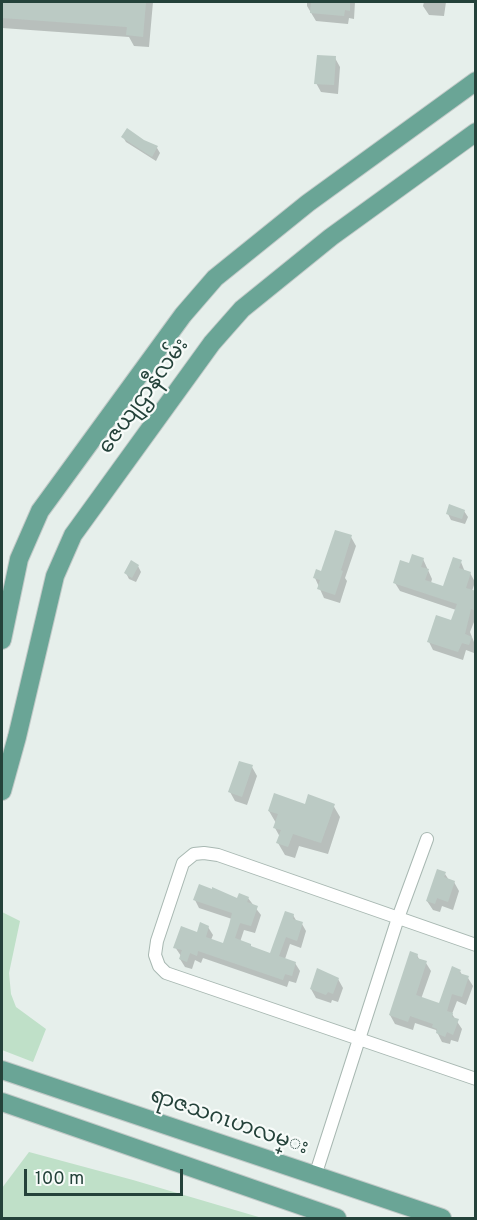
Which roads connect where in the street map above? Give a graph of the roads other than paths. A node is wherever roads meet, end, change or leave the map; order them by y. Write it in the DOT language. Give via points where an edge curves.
graph roads {
  1 [pos="476,81"];
  2 [pos="476,132"];
  3 [pos="2,640"];
  4 [pos="2,791"];
  5 [pos="427,839"];
  6 [pos="398,918"];
  7 [pos="476,945"];
  8 [pos="359,1040"];
  9 [pos="2,1062"];
  10 [pos="9,1072"];
  11 [pos="476,1079"];
  12 [pos="2,1102"];
  13 [pos="315,1176"];
  14 [pos="302,1213"];
  15 [pos="337,1218"];
  16 [pos="442,1218"];
  1 -- 3 [label="main road, ဇေယျဌာနီလမ်း" via="308,203 215,278 189,308 40,511 19,559"];
  2 -- 4 [label="main road, ဇေယျဌာနီလမ်း" via="331,237 242,309 212,343 72,535 55,576"];
  5 -- 6 [label="street"];
  6 -- 7 [label="street"];
  6 -- 8 [label="street"];
  6 -- 8 [label="street" via="218,855 195,854 183,863 157,941 155,955 166,973"];
  8 -- 11 [label="street"];
  8 -- 13 [label="street"];
  9 -- 10 [label="main road"];
  10 -- 13 [label="main road, ရာဇသဂၤဟလမ္း"];
  12 -- 14 [label="main road"];
  13 -- 16 [label="main road, ရာဇသဂၤဟလမ္း"];
  14 -- 15 [label="main road"];
}
